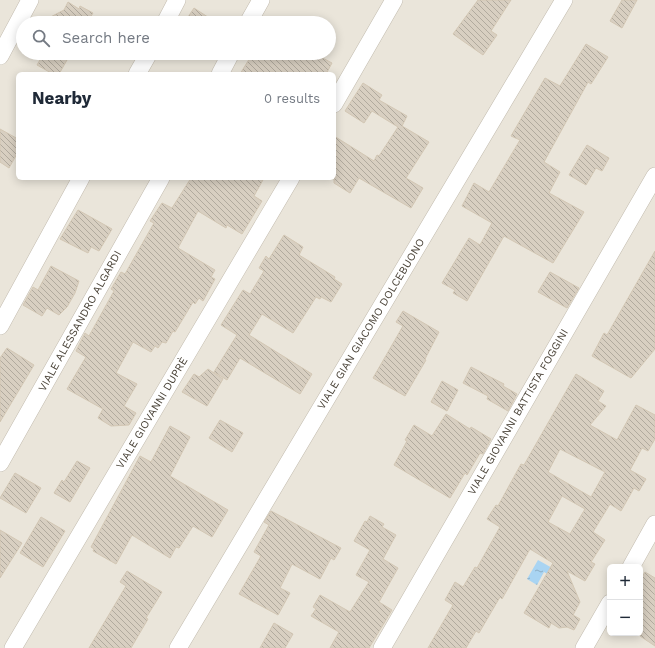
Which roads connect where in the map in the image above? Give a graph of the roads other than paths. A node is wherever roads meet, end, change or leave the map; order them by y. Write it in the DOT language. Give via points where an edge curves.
graph roads {
  1 [pos="30,0"];
  2 [pos="177,0"];
  3 [pos="261,0"];
  4 [pos="394,0"];
  5 [pos="564,0"];
  6 [pos="21,16"];
  7 [pos="169,16"];
  8 [pos="252,16"];
  9 [pos="16,26"];
  10 [pos="0,56"];
  11 [pos="145,60"];
  12 [pos="227,60"];
  13 [pos="138,72"];
  14 [pos="221,72"];
  15 [pos="336,101"];
  16 [pos="655,176"];
  17 [pos="80,180"];
  18 [pos="160,180"];
  19 [pos="290,180"];
  20 [pos="0,326"];
  21 [pos="0,463"];
  22 [pos="655,524"];
  23 [pos="632,564"];
  24 [pos="607,608"];
  25 [pos="13,648"];
  26 [pos="178,648"];
  27 [pos="382,648"];
  28 [pos="584,648"];
  1 -- 6 [label="street"];
  2 -- 7 [label="street"];
  3 -- 8 [label="street"];
  4 -- 15 [label="street"];
  5 -- 26 [label="street, VIALE GIAN GIACOMO DOLCEBUONO"];
  9 -- 10 [label="street"];
  11 -- 13 [label="street"];
  12 -- 14 [label="street"];
  16 -- 27 [label="street, VIALE GIOVANNI BATTISTA FOGGINI"];
  17 -- 20 [label="street"];
  18 -- 21 [label="street, VIALE ALESSANDRO ALGARDI"];
  19 -- 25 [label="street, VIALE GIOVANNI DUPRÈ"];
  22 -- 23 [label="street"];
  24 -- 28 [label="street"];
}
